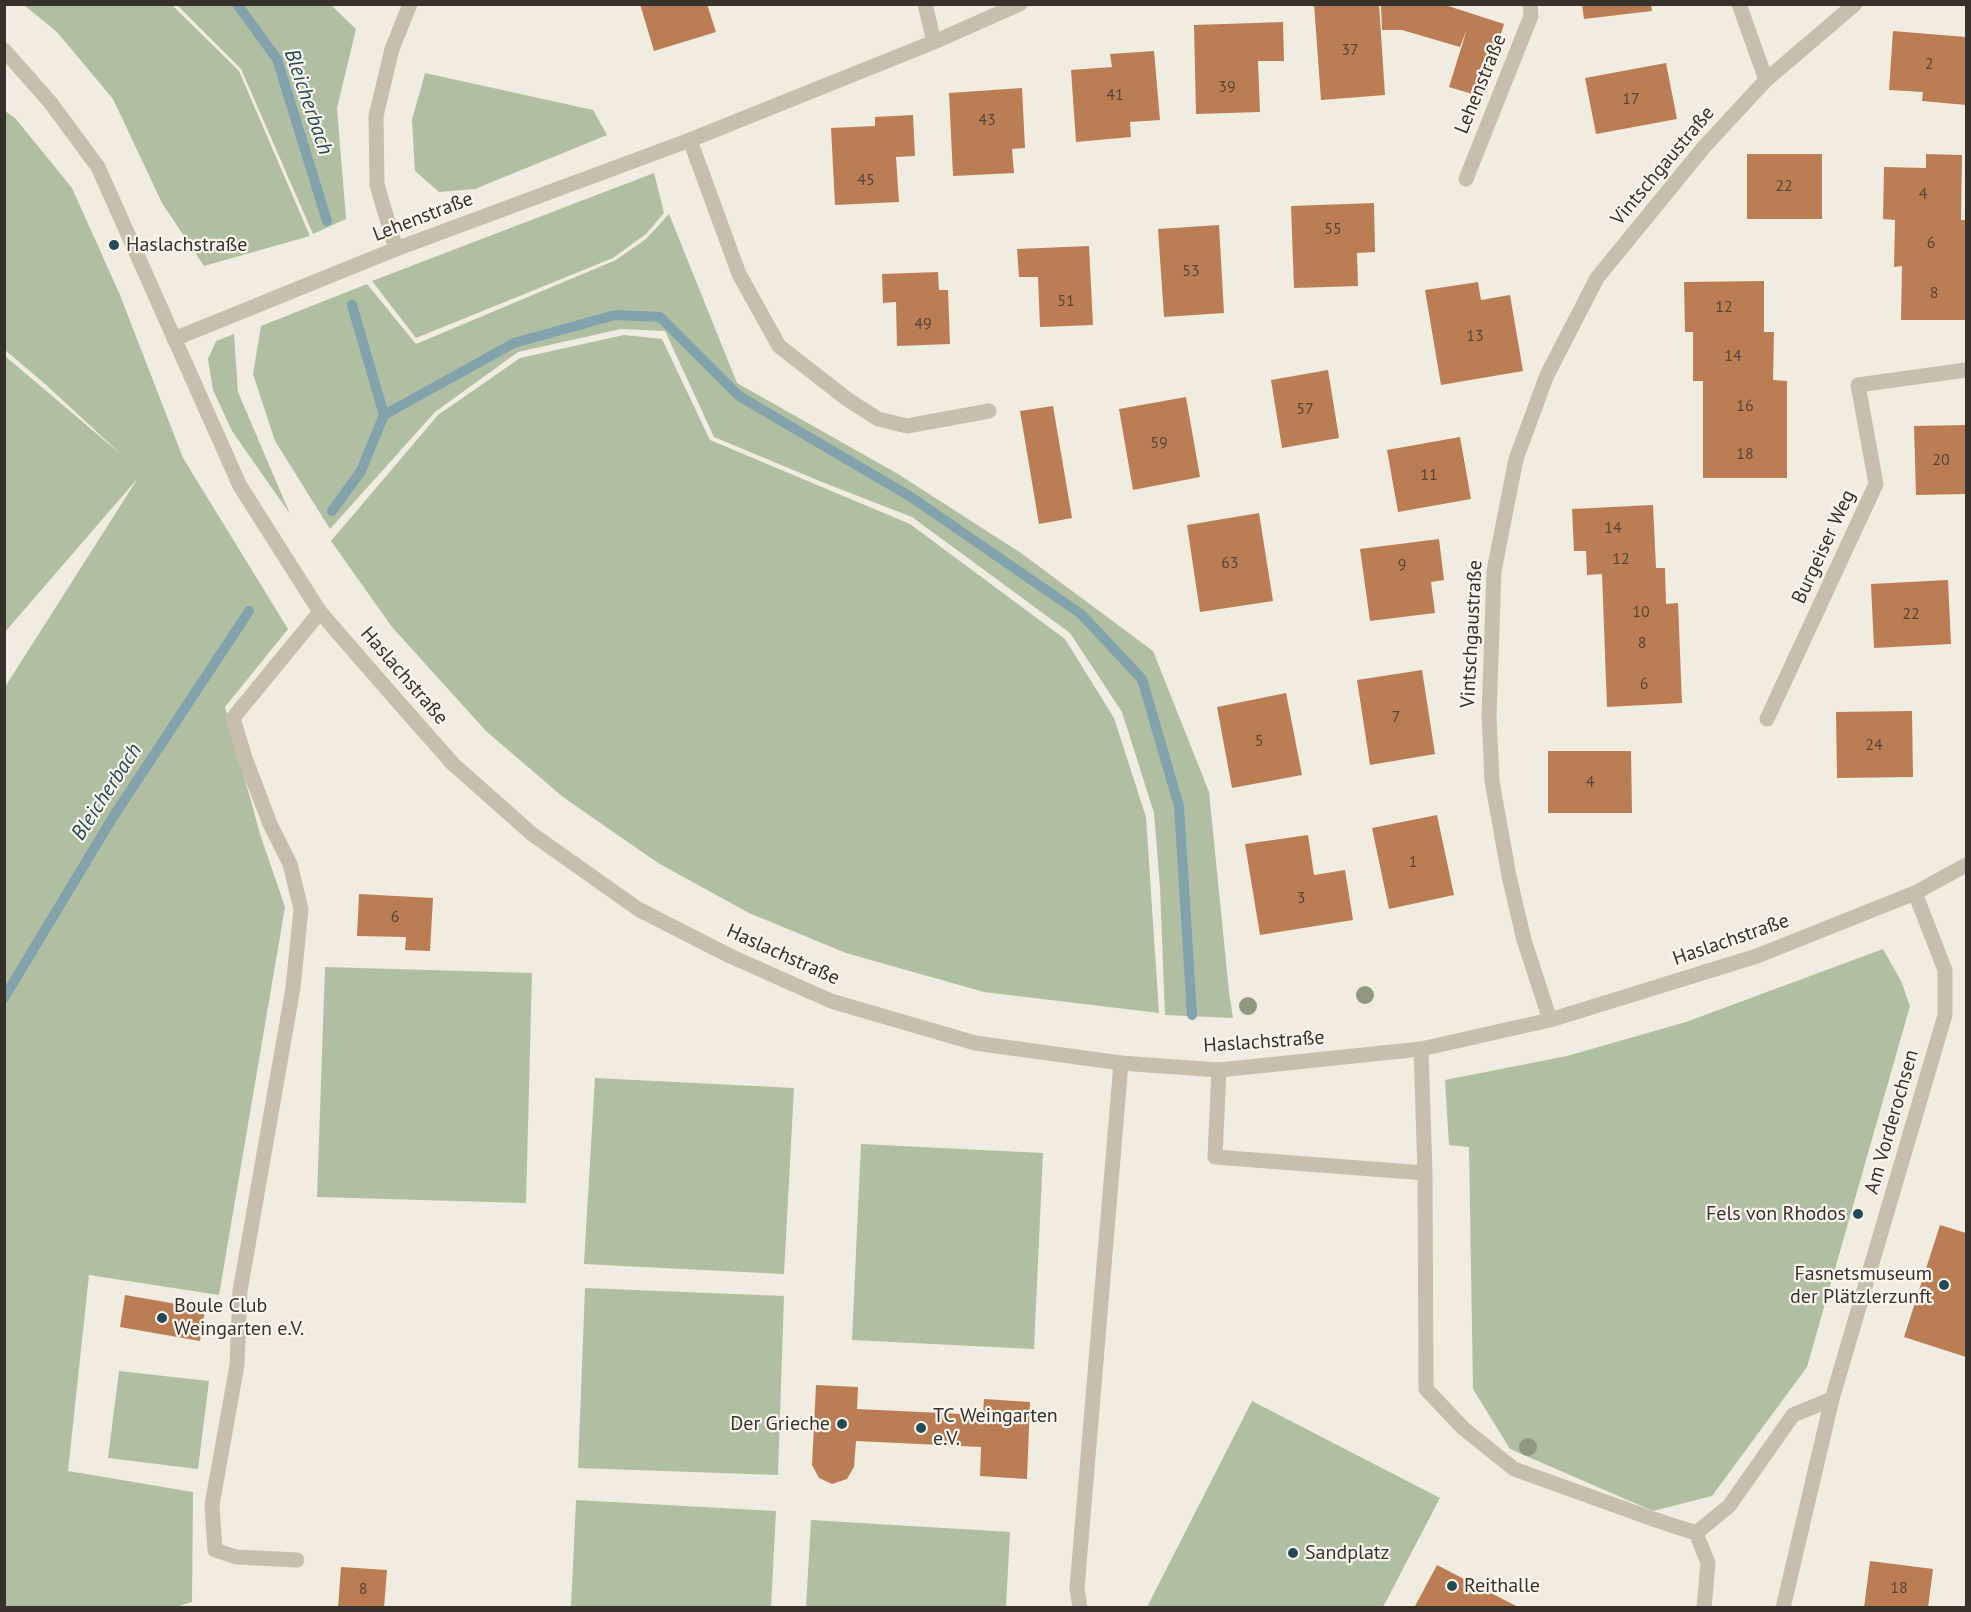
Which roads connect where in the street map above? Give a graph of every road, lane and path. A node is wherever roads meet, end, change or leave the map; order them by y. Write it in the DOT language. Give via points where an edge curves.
graph roads {
  1 [pos="410,4"];
  2 [pos="926,4"];
  3 [pos="1020,4"];
  4 [pos="1530,4"];
  5 [pos="1738,4"];
  6 [pos="1855,4"];
  7 [pos="934,42"];
  8 [pos="4,50"];
  9 [pos="1766,80"];
  10 [pos="690,140"];
  11 [pos="1466,179"];
  12 [pos="396,249"];
  13 [pos="174,339"];
  14 [pos="1966,370"];
  15 [pos="989,411"];
  16 [pos="320,612"];
  17 [pos="1767,719"];
  18 [pos="1966,865"];
  19 [pos="1915,894"];
  20 [pos="1550,1020"];
  21 [pos="1421,1049"];
  22 [pos="1121,1063"];
  23 [pos="1219,1070"];
  24 [pos="1425,1173"];
  25 [pos="1833,1399"];
  26 [pos="1696,1533"];
  27 [pos="297,1560"];
  28 [pos="1080,1608"];
  29 [pos="1704,1608"];
  30 [pos="1783,1608"];
  1 -- 12 [label="street" via="392,49 376,116 377,185"];
  2 -- 7 [label="street"];
  3 -- 7 [label="street, Lehenstraße"];
  4 -- 11 [label="street, Lehenstraße" via="1531,16"];
  5 -- 9 [label="street"];
  6 -- 9 [label="street, Vintschgaustraße"];
  7 -- 10 [label="street, Lehenstraße"];
  8 -- 13 [label="street, Haslachstraße" via="50,102 98,167"];
  9 -- 20 [label="street, Vintschgaustraße" via="1704,147 1597,278 1547,375 1516,459 1494,572 1489,716 1492,781 1524,939"];
  10 -- 12 [label="street, Lehenstraße"];
  10 -- 15 [label="street" via="739,274 779,345 878,419 907,426"];
  12 -- 13 [label="street, Lehenstraße"];
  13 -- 16 [label="street, Haslachstraße" via="240,486"];
  14 -- 17 [label="street, Burgeiser Weg" via="1858,385 1876,484"];
  16 -- 22 [label="street, Haslachstraße" via="453,764 532,834 638,909 831,1001 975,1042"];
  16 -- 27 [label="street" via="233,718 270,824 290,864 300,909 293,988 240,1291 237,1365 212,1505 215,1550 236,1557"];
  18 -- 19 [label="street, Haslachstraße"];
  19 -- 20 [label="street, Haslachstraße" via="1757,956"];
  19 -- 25 [label="street, Am Vorderochsen" via="1945,970 1945,1015"];
  20 -- 21 [label="street, Haslachstraße"];
  21 -- 23 [label="street, Haslachstraße"];
  21 -- 24 [label="street"];
  22 -- 23 [label="street, Haslachstraße"];
  22 -- 28 [label="street" via="1077,1588"];
  23 -- 24 [label="street" via="1215,1157"];
  24 -- 26 [label="street" via="1426,1389 1463,1428 1514,1469"];
  25 -- 26 [label="street" via="1793,1415 1729,1506"];
  25 -- 30 [label="street, Am Vorderochsen"];
  26 -- 29 [label="street" via="1708,1563"];
}
